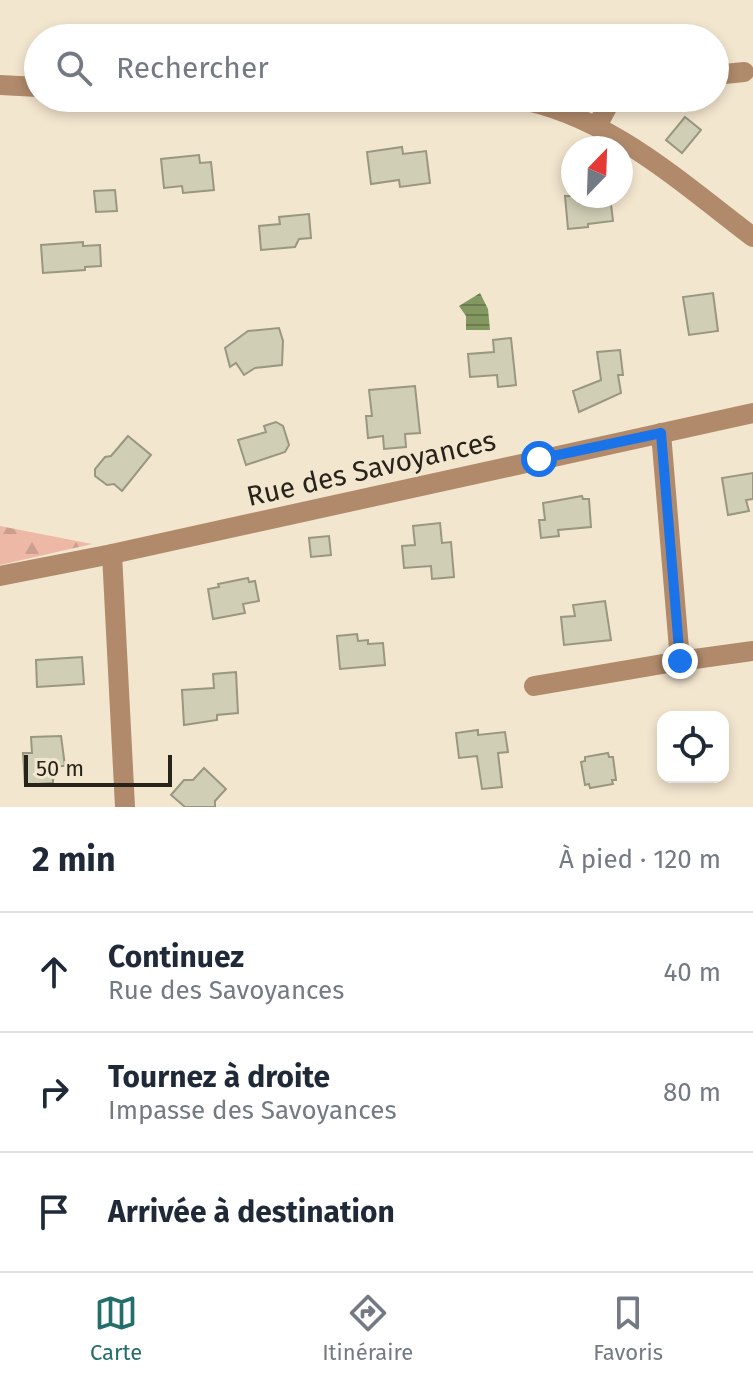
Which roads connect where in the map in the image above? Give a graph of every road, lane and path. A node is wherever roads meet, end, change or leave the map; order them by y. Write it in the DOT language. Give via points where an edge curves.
graph roads {
  1 [pos="744,72"];
  2 [pos="729,74"];
  3 [pos="0,85"];
  4 [pos="24,86"];
  5 [pos="571,112"];
  6 [pos="604,112"];
  7 [pos="597,126"];
  8 [pos="753,237"];
  9 [pos="753,413"];
  10 [pos="661,433"];
  11 [pos="112,554"];
  12 [pos="0,576"];
  13 [pos="753,651"];
  14 [pos="680,661"];
  15 [pos="534,686"];
  16 [pos="125,807"];
  1 -- 2 [label="street"];
  3 -- 4 [label="street"];
  5 -- 7 [label="street"];
  6 -- 7 [label="street"];
  7 -- 8 [label="street"];
  9 -- 10 [label="street, Rue des Savoyances"];
  10 -- 11 [label="street, Rue des Savoyances"];
  10 -- 14 [label="street"];
  11 -- 12 [label="street, Rue des Savoyances"];
  11 -- 16 [label="street"];
  13 -- 14 [label="street"];
  14 -- 15 [label="street"];
}
